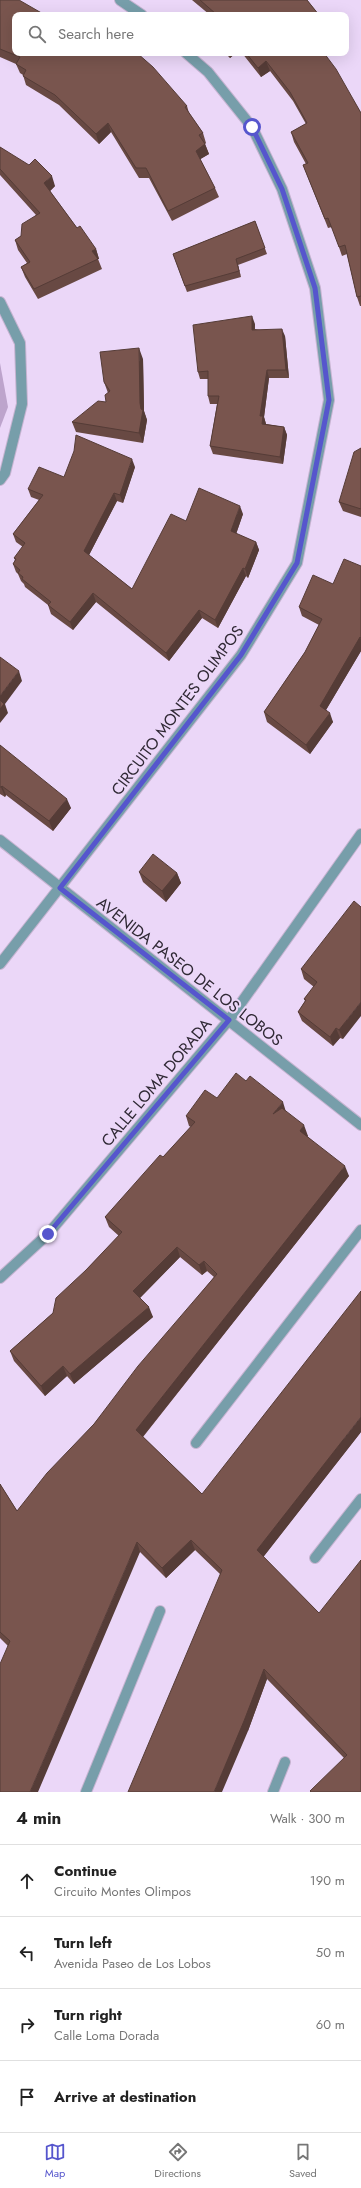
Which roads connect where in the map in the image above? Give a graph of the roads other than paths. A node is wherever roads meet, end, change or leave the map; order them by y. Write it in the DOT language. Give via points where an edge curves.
graph roads {
  1 [pos="120,0"];
  2 [pos="138,12"];
  3 [pos="189,56"];
  4 [pos="0,302"];
  5 [pos="0,480"];
  6 [pos="361,834"];
  7 [pos="0,840"];
  8 [pos="60,888"];
  9 [pos="0,964"];
  10 [pos="229,1020"];
  11 [pos="361,1125"];
  12 [pos="361,1230"];
  13 [pos="0,1278"];
  14 [pos="196,1443"];
  15 [pos="361,1499"];
  16 [pos="315,1558"];
  17 [pos="160,1611"];
  18 [pos="285,1762"];
  19 [pos="86,1792"];
  20 [pos="273,1792"];
  1 -- 2 [label="street"];
  3 -- 8 [label="street, CIRCUITO MONTES OLIMPOS" via="208,72 252,127 282,189 315,288 329,400 297,563 241,655"];
  4 -- 5 [label="street" via="20,343 22,404 5,473"];
  6 -- 10 [label="street, CALLE LOMA DORADA"];
  7 -- 8 [label="street, AVENIDA PASEO DE LOS LOBOS"];
  8 -- 9 [label="street, CIRCUITO MONTES OLIMPOS"];
  8 -- 10 [label="street, AVENIDA PASEO DE LOS LOBOS"];
  10 -- 11 [label="street, AVENIDA PASEO DE LOS LOBOS"];
  10 -- 13 [label="street, CALLE LOMA DORADA" via="48,1234"];
  12 -- 14 [label="street"];
  15 -- 16 [label="street"];
  17 -- 19 [label="street"];
  18 -- 20 [label="street"];
}
